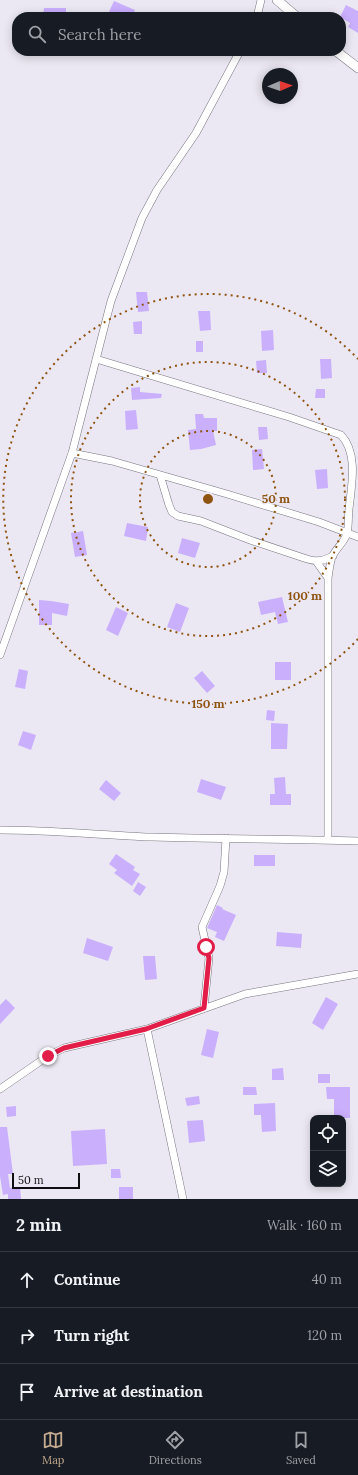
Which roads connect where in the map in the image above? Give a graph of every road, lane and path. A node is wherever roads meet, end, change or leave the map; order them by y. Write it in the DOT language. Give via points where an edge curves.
graph roads {
  1 [pos="261,0"];
  2 [pos="277,0"];
  3 [pos="258,12"];
  4 [pos="291,12"];
  5 [pos="237,56"];
  6 [pos="342,56"];
  7 [pos="358,68"];
  8 [pos="96,359"];
  9 [pos="72,453"];
  10 [pos="160,475"];
  11 [pos="347,534"];
  12 [pos="358,537"];
  13 [pos="332,556"];
  14 [pos="316,561"];
  15 [pos="328,578"];
  16 [pos="0,655"];
  17 [pos="0,830"];
  18 [pos="226,838"];
  19 [pos="328,840"];
  20 [pos="358,841"];
  21 [pos="358,974"];
  22 [pos="204,1008"];
  23 [pos="146,1029"];
  24 [pos="0,1089"];
  25 [pos="184,1199"];
  1 -- 3 [label="street"];
  2 -- 4 [label="street"];
  5 -- 8 [label="street" via="196,133 161,184 142,218 111,301"];
  6 -- 7 [label="street"];
  8 -- 9 [label="street"];
  8 -- 11 [label="street" via="340,434 347,440 355,458"];
  9 -- 10 [label="street"];
  9 -- 16 [label="street"];
  10 -- 11 [label="street" via="319,522"];
  10 -- 14 [label="street" via="172,512 178,516 201,521"];
  11 -- 12 [label="street"];
  11 -- 13 [label="street"];
  13 -- 14 [label="street"];
  13 -- 15 [label="street"];
  14 -- 15 [label="street"];
  15 -- 19 [label="street"];
  17 -- 18 [label="street"];
  18 -- 19 [label="street"];
  18 -- 22 [label="street" via="224,872 202,926 209,958"];
  19 -- 20 [label="street"];
  21 -- 22 [label="street" via="245,994"];
  22 -- 23 [label="street"];
  23 -- 24 [label="street" via="64,1048"];
  23 -- 25 [label="street"];
}
